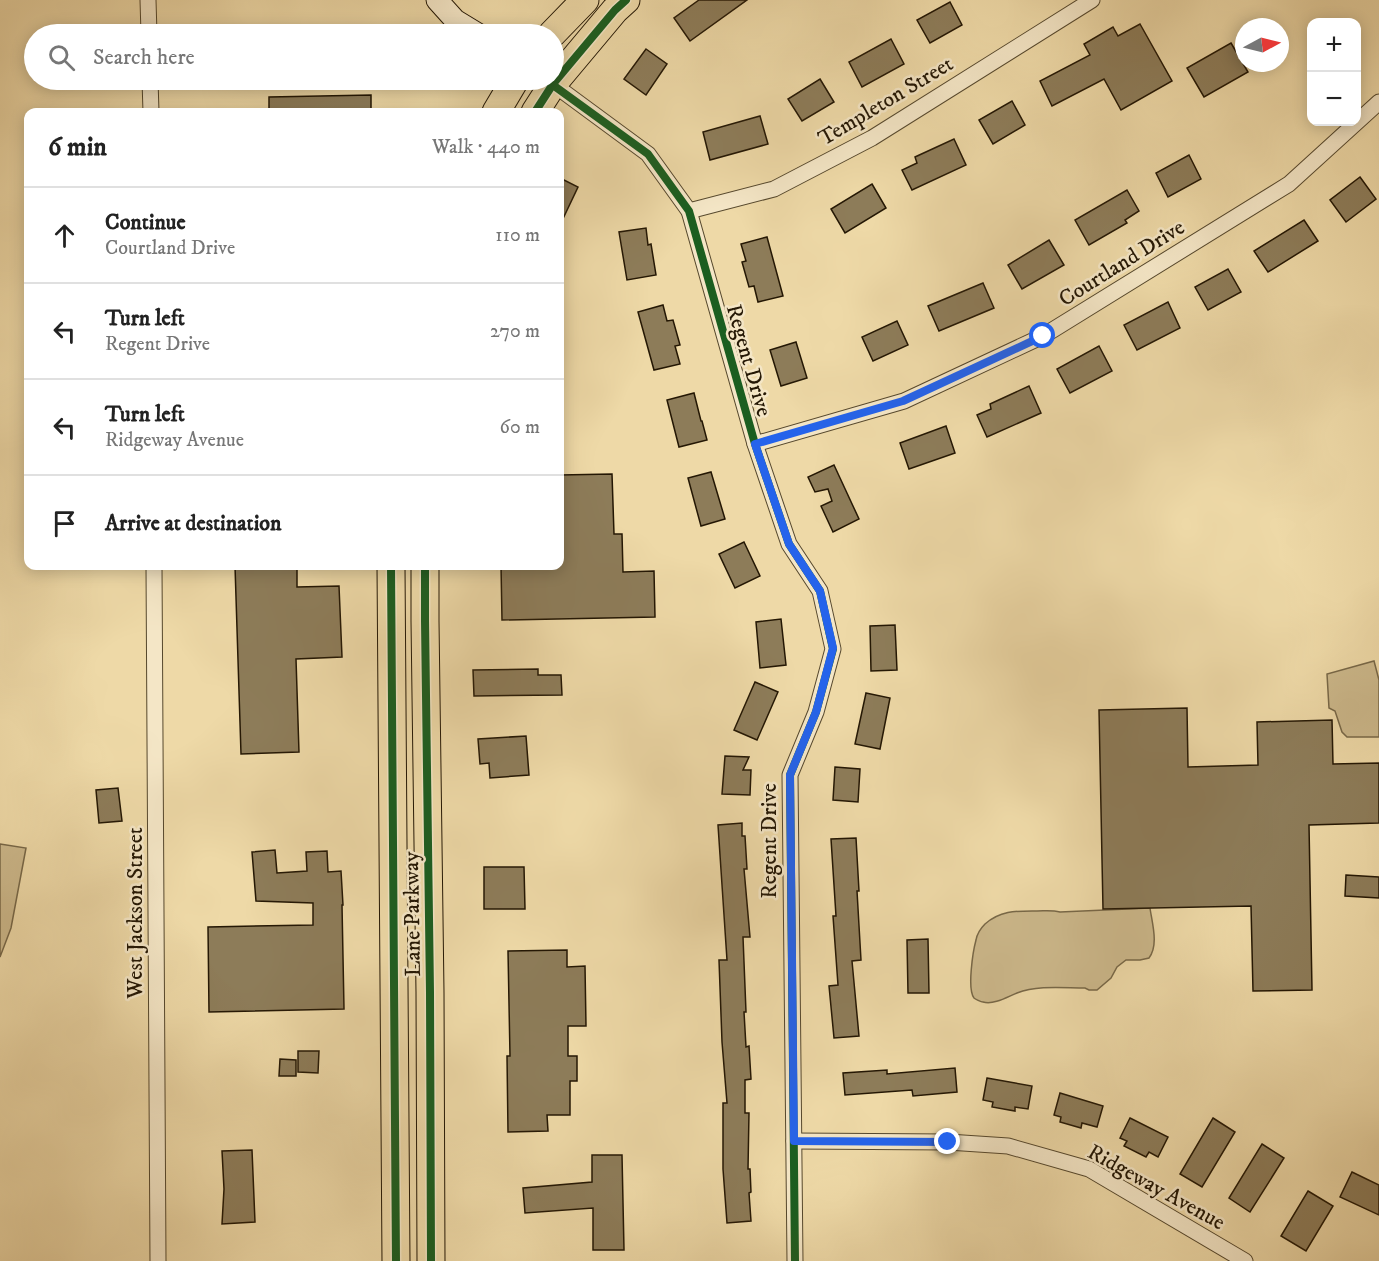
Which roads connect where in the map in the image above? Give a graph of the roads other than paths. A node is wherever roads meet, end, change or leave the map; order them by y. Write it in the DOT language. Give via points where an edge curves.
graph roads {
  1 [pos="148,0"];
  2 [pos="437,0"];
  3 [pos="585,0"];
  4 [pos="626,0"];
  5 [pos="1092,0"];
  6 [pos="149,24"];
  7 [pos="462,24"];
  8 [pos="562,24"];
  9 [pos="564,66"];
  10 [pos="150,90"];
  11 [pos="509,90"];
  12 [pos="546,90"];
  13 [pos="561,90"];
  14 [pos="1379,102"];
  15 [pos="151,108"];
  16 [pos="498,108"];
  17 [pos="537,108"];
  18 [pos="689,211"];
  19 [pos="755,444"];
  20 [pos="154,570"];
  21 [pos="391,570"];
  22 [pos="425,570"];
  23 [pos="794,1141"];
  24 [pos="158,1261"];
  25 [pos="396,1261"];
  26 [pos="431,1261"];
  27 [pos="795,1261"];
  28 [pos="1245,1261"];
  1 -- 6 [label="street"];
  2 -- 7 [label="street"];
  3 -- 8 [label="highway"];
  4 -- 9 [label="highway"];
  5 -- 18 [label="street, Templeton Street" via="872,138 774,189"];
  10 -- 15 [label="street"];
  11 -- 16 [label="highway"];
  12 -- 17 [label="highway"];
  13 -- 18 [label="street, Regent Drive" via="648,154"];
  14 -- 19 [label="street, Courtland Drive" via="1289,184 1043,336 903,401"];
  18 -- 19 [label="street, Regent Drive"];
  19 -- 23 [label="street, Regent Drive" via="789,544 820,591 833,648 816,712 790,775"];
  20 -- 24 [label="street, West Jackson Street"];
  21 -- 25 [label="highway, Lane Parkway"];
  22 -- 26 [label="highway, Lane Parkway"];
  23 -- 27 [label="street, Regent Drive"];
  23 -- 28 [label="street, Ridgeway Avenue" via="1008,1146 1089,1169"];
}
